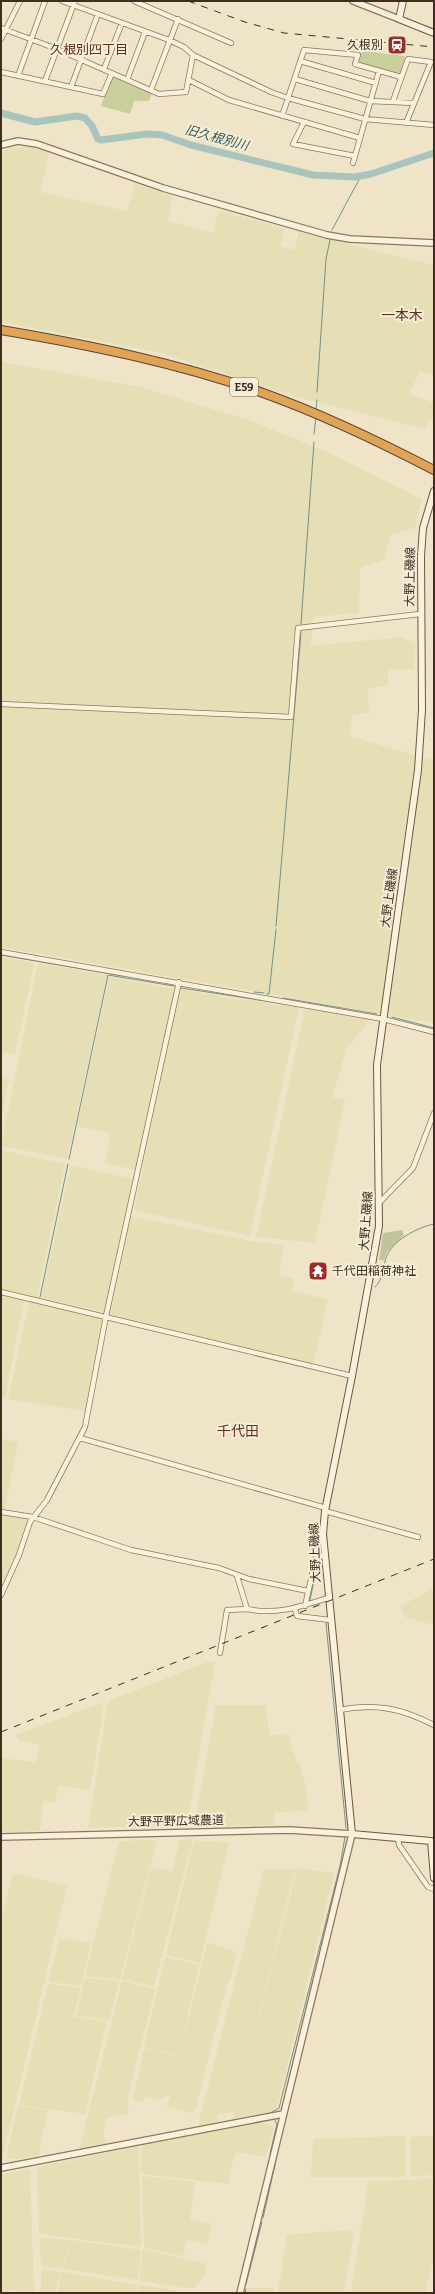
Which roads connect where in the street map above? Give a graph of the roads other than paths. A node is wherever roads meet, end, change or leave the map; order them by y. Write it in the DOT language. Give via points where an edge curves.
graph roads {
  1 [pos="20,1"];
  2 [pos="45,1"];
  3 [pos="62,1"];
  4 [pos="134,1"];
  5 [pos="352,1"];
  6 [pos="403,1"];
  7 [pos="74,3"];
  8 [pos="98,14"];
  9 [pos="178,19"];
  10 [pos="400,19"];
  11 [pos="122,23"];
  12 [pos="3,29"];
  13 [pos="145,32"];
  14 [pos="434,33"];
  15 [pos="1,39"];
  16 [pos="31,39"];
  17 [pos="169,40"];
  18 [pos="231,43"];
  19 [pos="57,49"];
  20 [pos="193,55"];
  21 [pos="81,59"];
  22 [pos="300,62"];
  23 [pos="104,69"];
  24 [pos="379,71"];
  25 [pos="1,72"];
  26 [pos="112,73"];
  27 [pos="18,76"];
  28 [pos="401,78"];
  29 [pos="295,79"];
  30 [pos="127,80"];
  31 [pos="189,80"];
  32 [pos="45,81"];
  33 [pos="376,83"];
  34 [pos="71,87"];
  35 [pos="151,90"];
  36 [pos="288,98"];
  37 [pos="370,100"];
  38 [pos="393,102"];
  39 [pos="414,103"];
  40 [pos="282,116"];
  41 [pos="365,119"];
  42 [pos="304,122"];
  43 [pos="406,123"];
  44 [pos="434,125"];
  45 [pos="360,138"];
  46 [pos="1,145"];
  47 [pos="355,156"];
  48 [pos="353,163"];
  49 [pos="434,244"];
  50 [pos="1,330"];
  51 [pos="434,470"];
  52 [pos="434,491"];
  53 [pos="420,614"];
  54 [pos="1,704"];
  55 [pos="1,952"];
  56 [pos="179,982"];
  57 [pos="383,1019"];
  58 [pos="434,1032"];
  59 [pos="434,1113"];
  60 [pos="380,1202"];
  61 [pos="1,1292"];
  62 [pos="106,1316"];
  63 [pos="352,1376"];
  64 [pos="80,1438"];
  65 [pos="325,1510"];
  66 [pos="1,1512"];
  67 [pos="33,1517"];
  68 [pos="418,1537"];
  69 [pos="324,1556"];
  70 [pos="237,1576"];
  71 [pos="308,1591"];
  72 [pos="1,1596"];
  73 [pos="328,1598"];
  74 [pos="305,1606"];
  75 [pos="247,1609"];
  76 [pos="295,1609"];
  77 [pos="330,1620"];
  78 [pos="220,1653"];
  79 [pos="339,1710"];
  80 [pos="434,1725"];
  81 [pos="352,1834"];
  82 [pos="1,1836"];
  83 [pos="398,1838"];
  84 [pos="432,1841"];
  85 [pos="434,1878"];
  86 [pos="434,1889"];
  87 [pos="283,2114"];
  88 [pos="1,2168"];
  89 [pos="240,2293"];
  1 -- 12 [label="street"];
  2 -- 16 [label="street"];
  3 -- 7 [label="street"];
  4 -- 9 [label="street"];
  5 -- 10 [label="street"];
  6 -- 10 [label="main road"];
  7 -- 8 [label="street"];
  7 -- 19 [label="street"];
  8 -- 11 [label="street"];
  8 -- 21 [label="street"];
  9 -- 17 [label="street"];
  9 -- 18 [label="street"];
  10 -- 14 [label="main road"];
  11 -- 13 [label="street"];
  11 -- 23 [label="street"];
  12 -- 15 [label="street"];
  12 -- 16 [label="street"];
  13 -- 17 [label="street"];
  13 -- 30 [label="street"];
  16 -- 19 [label="street"];
  16 -- 27 [label="street"];
  17 -- 20 [label="street" via="184,47"];
  17 -- 35 [label="street"];
  19 -- 21 [label="street"];
  19 -- 32 [label="street"];
  20 -- 31 [label="street"];
  20 -- 36 [label="street"];
  21 -- 23 [label="street"];
  21 -- 34 [label="street"];
  22 -- 24 [label="street" via="304,50 358,55 355,64"];
  22 -- 29 [label="street"];
  22 -- 33 [label="street"];
  23 -- 26 [label="street"];
  24 -- 28 [label="street"];
  24 -- 33 [label="street"];
  25 -- 27 [label="street"];
  26 -- 30 [label="street"];
  26 -- 34 [label="street" via="103,94"];
  27 -- 32 [label="street"];
  28 -- 38 [label="street"];
  28 -- 39 [label="street" via="408,60 431,62"];
  29 -- 36 [label="street"];
  29 -- 37 [label="street"];
  30 -- 35 [label="street"];
  31 -- 35 [label="street" via="186,92 159,94"];
  31 -- 40 [label="street" via="229,100"];
  32 -- 34 [label="street"];
  33 -- 37 [label="street"];
  36 -- 40 [label="street"];
  36 -- 41 [label="street"];
  37 -- 38 [label="street"];
  37 -- 41 [label="street"];
  38 -- 39 [label="street"];
  39 -- 43 [label="street"];
  40 -- 42 [label="street"];
  41 -- 43 [label="street"];
  41 -- 45 [label="street"];
  42 -- 45 [label="street"];
  42 -- 47 [label="street" via="293,144"];
  43 -- 44 [label="street"];
  45 -- 47 [label="street"];
  46 -- 49 [label="street" via="18,142 37,144 163,188 327,235 350,239"];
  47 -- 48 [label="street"];
  50 -- 51 [label="highway, E59" via="171,365 263,393 307,410"];
  52 -- 53 [label="main road, 大野上磯線" via="423,528"];
  53 -- 54 [label="street" via="298,628 291,717"];
  53 -- 57 [label="main road, 大野上磯線" via="422,710 418,770"];
  55 -- 56 [label="street"];
  56 -- 57 [label="street"];
  56 -- 62 [label="street"];
  57 -- 58 [label="street"];
  57 -- 60 [label="main road, 大野上磯線" via="376,1096"];
  59 -- 60 [label="street" via="413,1168"];
  60 -- 63 [label="main road, 大野上磯線" via="377,1244"];
  61 -- 62 [label="street"];
  62 -- 63 [label="street"];
  62 -- 64 [label="street" via="87,1421"];
  63 -- 65 [label="main road, 大野上磯線"];
  64 -- 65 [label="street"];
  64 -- 67 [label="street" via="47,1500"];
  65 -- 68 [label="street"];
  65 -- 69 [label="main road, 大野上磯線" via="322,1534"];
  66 -- 67 [label="street"];
  67 -- 70 [label="street" via="130,1550 219,1568"];
  67 -- 72 [label="street" via="20,1555"];
  69 -- 71 [label="street" via="316,1557"];
  69 -- 73 [label="main road, 大野上磯線"];
  70 -- 71 [label="street"];
  70 -- 75 [label="street"];
  71 -- 74 [label="street"];
  73 -- 74 [label="street"];
  73 -- 77 [label="main road, 大野上磯線"];
  74 -- 76 [label="street"];
  75 -- 76 [label="street" via="272,1612"];
  75 -- 78 [label="street" via="227,1610"];
  76 -- 77 [label="street" via="297,1616"];
  77 -- 79 [label="main road, 大野上磯線"];
  79 -- 80 [label="street" via="380,1706"];
  79 -- 81 [label="main road, 大野上磯線"];
  81 -- 82 [label="street, 大野平野広域農道" via="266,1830"];
  81 -- 83 [label="main road"];
  81 -- 87 [label="street"];
  83 -- 84 [label="main road"];
  83 -- 86 [label="street" via="399,1845 428,1887"];
  84 -- 85 [label="main road"];
  87 -- 88 [label="street"];
  87 -- 89 [label="street"];
}
